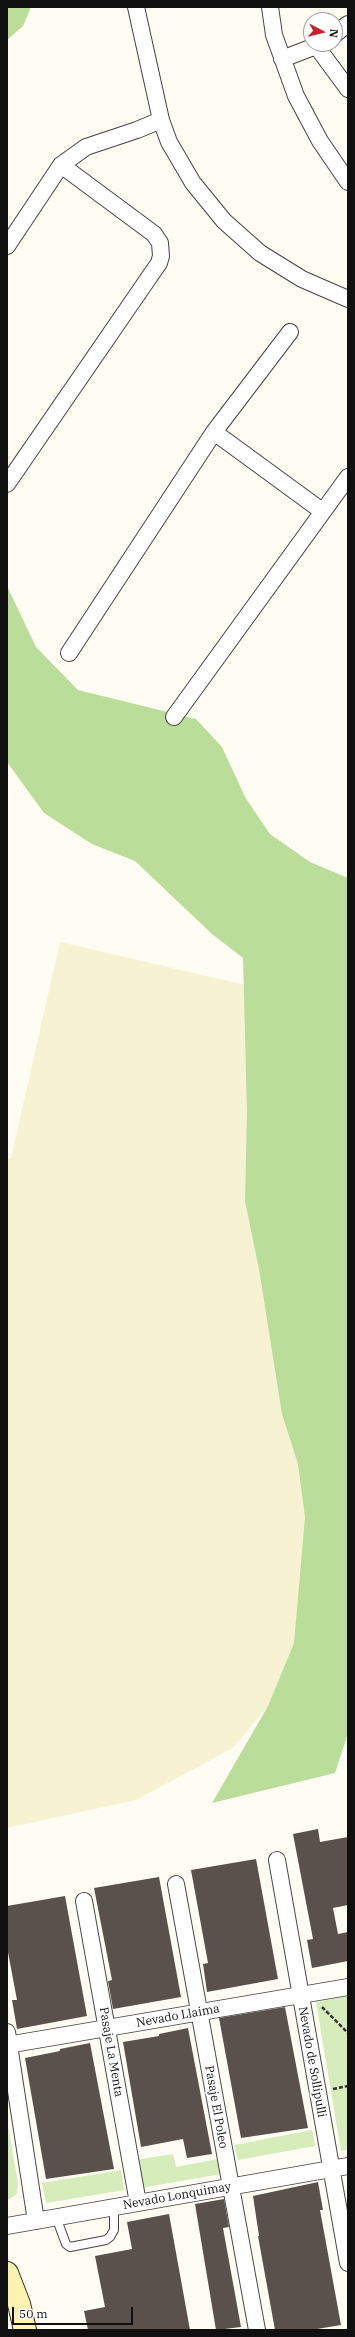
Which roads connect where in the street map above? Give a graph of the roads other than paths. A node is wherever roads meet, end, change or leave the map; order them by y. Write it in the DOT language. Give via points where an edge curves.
graph roads {
  1 [pos="136,7"];
  2 [pos="270,7"];
  3 [pos="303,52"];
  4 [pos="323,52"];
  5 [pos="282,59"];
  6 [pos="348,89"];
  7 [pos="161,120"];
  8 [pos="61,165"];
  9 [pos="348,182"];
  10 [pos="7,246"];
  11 [pos="348,299"];
  12 [pos="290,332"];
  13 [pos="214,432"];
  14 [pos="348,477"];
  15 [pos="7,484"];
  16 [pos="322,512"];
  17 [pos="69,653"];
  18 [pos="174,717"];
  19 [pos="277,1860"];
  20 [pos="176,1884"];
  21 [pos="84,1901"];
  22 [pos="348,1987"];
  23 [pos="300,1995"];
  24 [pos="199,2012"];
  25 [pos="106,2028"];
  26 [pos="8,2040"];
  27 [pos="348,2166"];
  28 [pos="331,2169"];
  29 [pos="231,2187"];
  30 [pos="138,2203"];
  31 [pos="114,2207"];
  32 [pos="56,2218"];
  33 [pos="36,2221"];
  34 [pos="7,2226"];
  35 [pos="348,2263"];
  36 [pos="7,2273"];
  37 [pos="24,2330"];
  38 [pos="257,2330"];
  1 -- 7 [label="street"];
  2 -- 5 [label="street" via="274,35"];
  3 -- 5 [label="street"];
  4 -- 6 [label="street"];
  5 -- 9 [label="street" via="308,121"];
  7 -- 8 [label="street" via="86,147"];
  7 -- 11 [label="street" via="169,142 193,183 237,234 291,274"];
  8 -- 10 [label="street"];
  8 -- 15 [label="street" via="154,234 160,243 161,256 159,263"];
  12 -- 13 [label="street"];
  13 -- 16 [label="street"];
  13 -- 17 [label="street"];
  14 -- 16 [label="street"];
  16 -- 18 [label="street"];
  19 -- 23 [label="street, Nevado de Sollipulli"];
  20 -- 24 [label="street, Pasaje El Poleo"];
  21 -- 25 [label="street, Pasaje La Menta"];
  22 -- 23 [label="street, Nevado Llaima"];
  23 -- 24 [label="street, Nevado Llaima"];
  23 -- 28 [label="street, Nevado de Sollipulli"];
  24 -- 25 [label="street, Nevado Llaima"];
  24 -- 29 [label="street, Pasaje El Poleo"];
  25 -- 26 [label="street, Nevado Llaima"];
  25 -- 30 [label="street, Pasaje La Menta"];
  26 -- 33 [label="street"];
  27 -- 28 [label="street, Nevado Lonquimay"];
  28 -- 29 [label="street, Nevado Lonquimay"];
  28 -- 35 [label="street, Nevado de Sollipulli"];
  29 -- 30 [label="street, Nevado Lonquimay"];
  29 -- 38 [label="street, Pasaje El Poleo"];
  30 -- 31 [label="street, Nevado Lonquimay"];
  31 -- 32 [label="street, Nevado Lonquimay"];
  31 -- 32 [label="lane" via="114,2230 110,2237 70,2247 66,2244"];
  32 -- 33 [label="street, Nevado Lonquimay"];
  33 -- 34 [label="street, Nevado Lonquimay"];
  36 -- 37 [label="main road" via="19,2304"];
}
